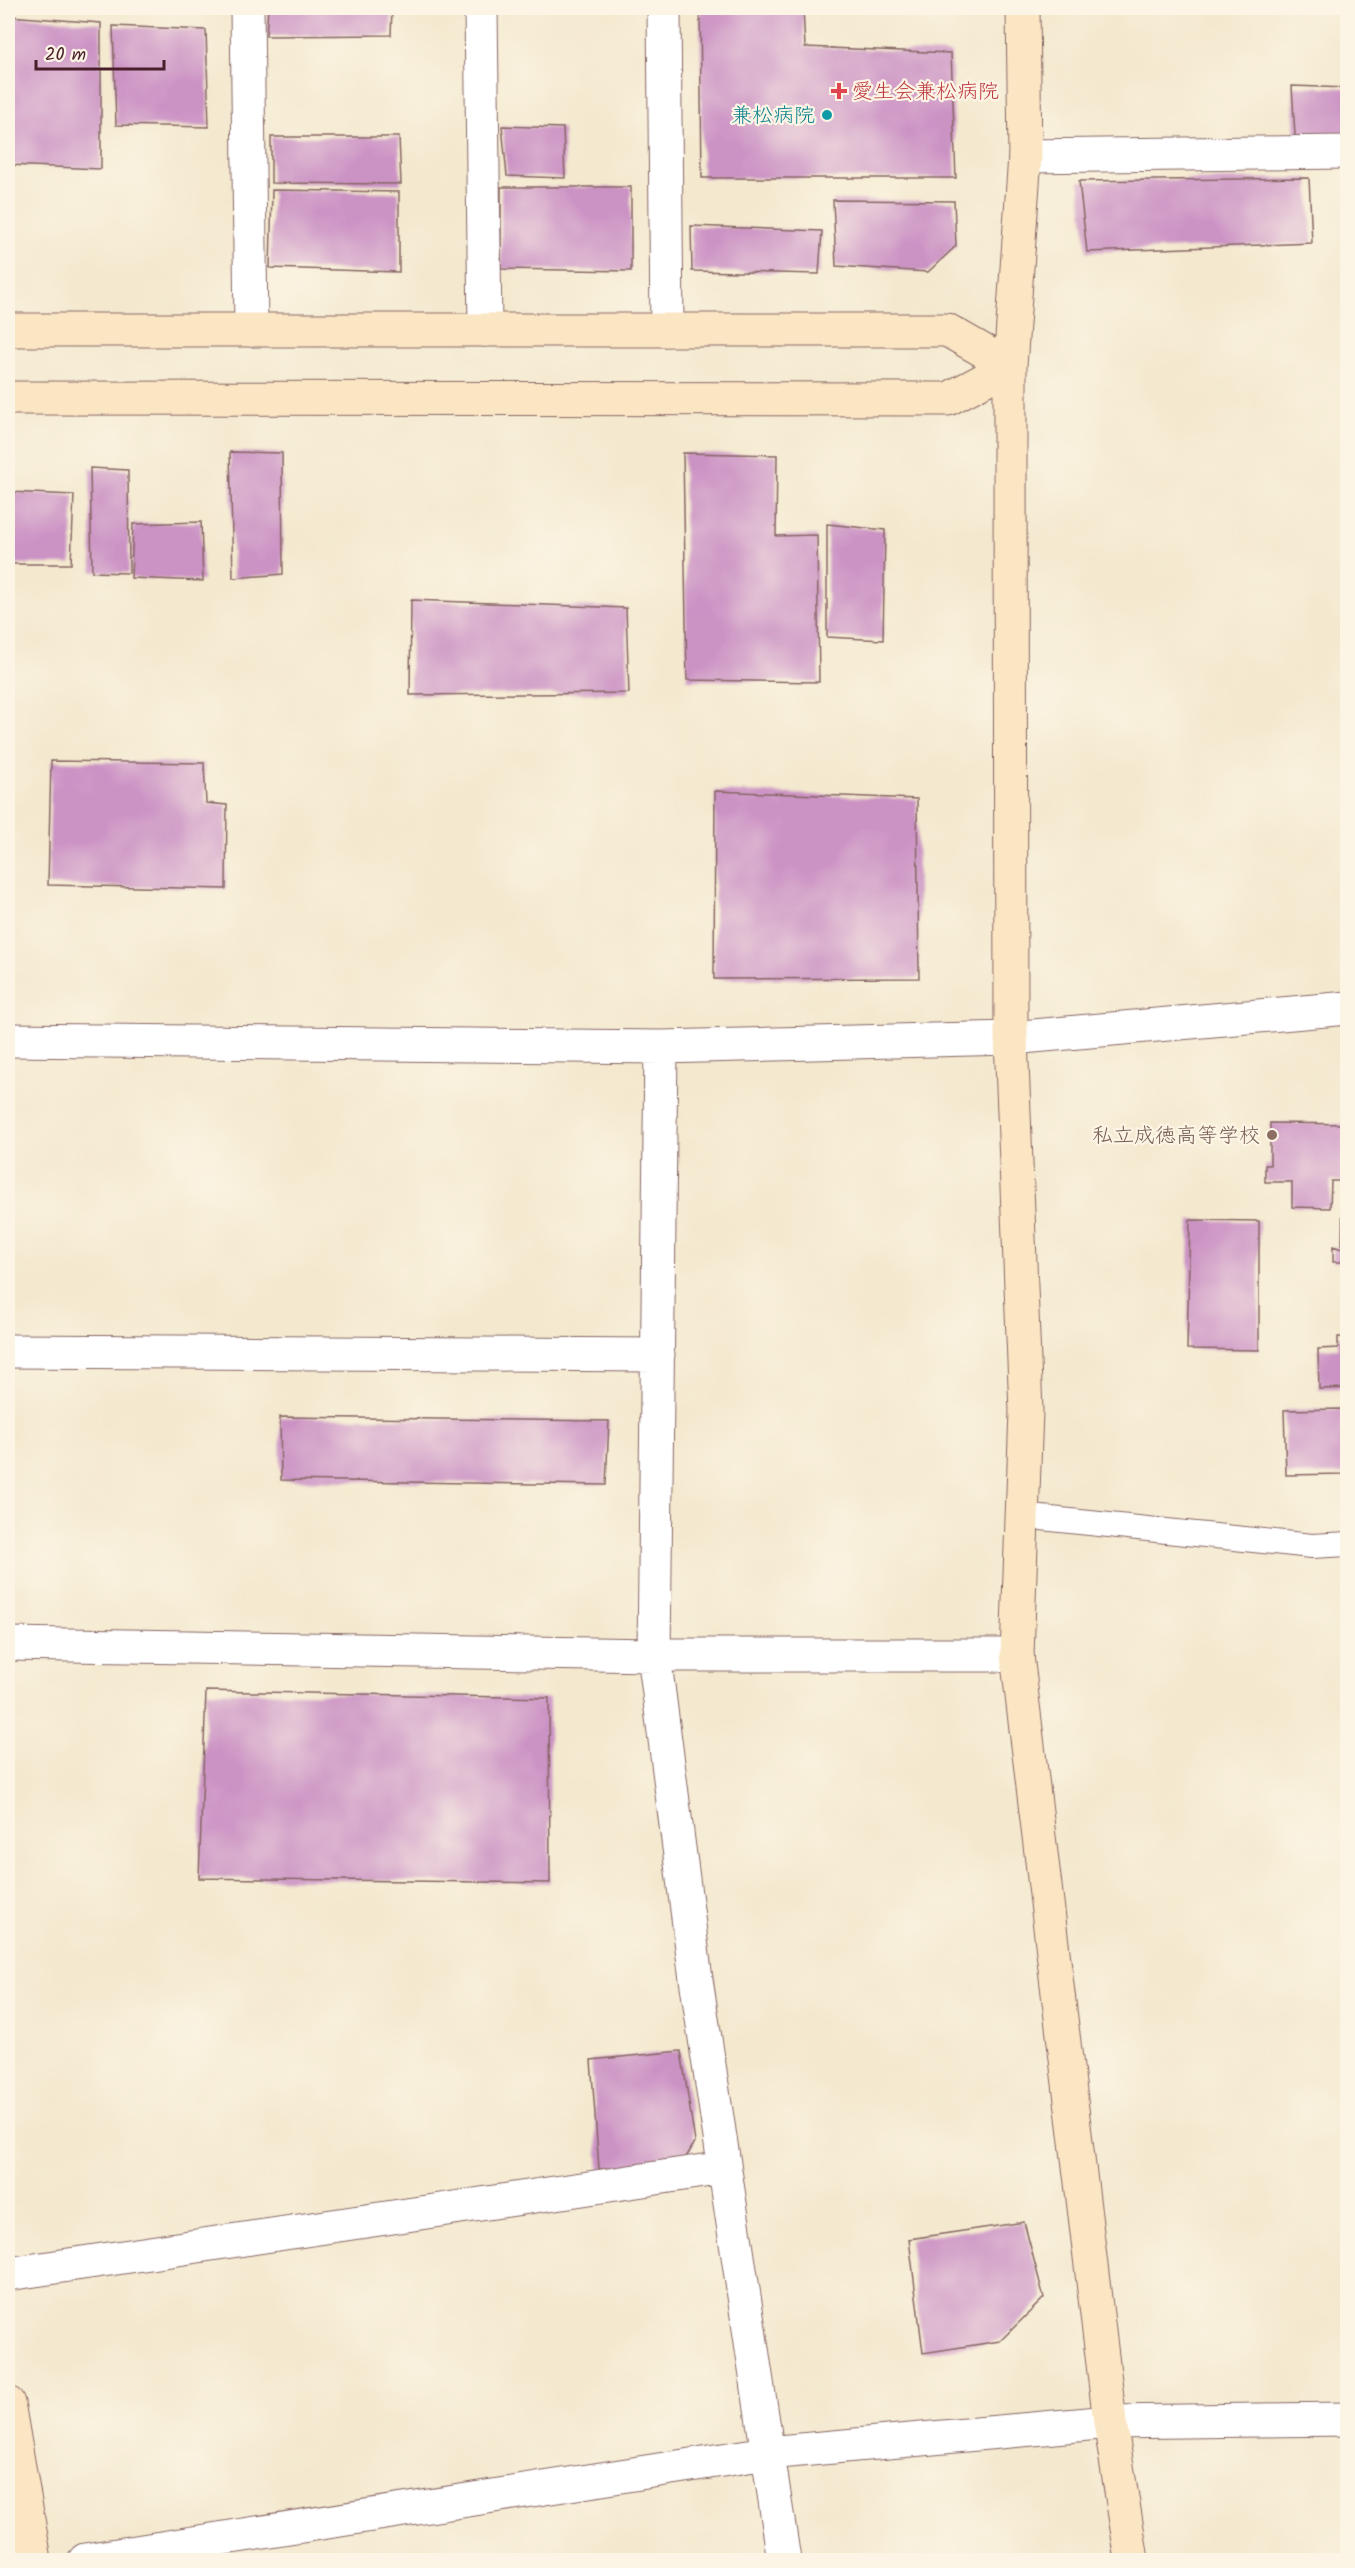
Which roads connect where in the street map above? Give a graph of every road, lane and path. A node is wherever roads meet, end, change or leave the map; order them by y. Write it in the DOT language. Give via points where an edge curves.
graph roads {
  1 [pos="247,8"];
  2 [pos="481,8"];
  3 [pos="664,8"];
  4 [pos="1023,8"];
  5 [pos="1347,152"];
  6 [pos="1025,156"];
  7 [pos="8,330"];
  8 [pos="251,330"];
  9 [pos="485,330"];
  10 [pos="667,330"];
  11 [pos="1010,366"];
  12 [pos="8,398"];
  13 [pos="1347,1008"];
  14 [pos="1011,1038"];
  15 [pos="8,1040"];
  16 [pos="662,1047"];
  17 [pos="8,1351"];
  18 [pos="658,1355"];
  19 [pos="1022,1516"];
  20 [pos="1347,1544"];
  21 [pos="8,1644"];
  22 [pos="654,1655"];
  23 [pos="1017,1655"];
  24 [pos="724,2168"];
  25 [pos="8,2274"];
  26 [pos="8,2403"];
  27 [pos="1347,2419"];
  28 [pos="1110,2422"];
  29 [pos="767,2453"];
  30 [pos="35,2560"];
  31 [pos="84,2560"];
  32 [pos="784,2560"];
  33 [pos="1132,2560"];
  1 -- 8 [label="street"];
  2 -- 9 [label="street"];
  3 -- 10 [label="street"];
  4 -- 6 [label="street"];
  5 -- 6 [label="street"];
  6 -- 11 [label="street"];
  7 -- 8 [label="street"];
  8 -- 9 [label="street"];
  9 -- 10 [label="street"];
  10 -- 11 [label="street" via="947,330"];
  11 -- 12 [label="street" via="948,399"];
  11 -- 14 [label="street"];
  13 -- 14 [label="street"];
  14 -- 16 [label="street"];
  14 -- 19 [label="street" via="1026,1411"];
  15 -- 16 [label="street"];
  16 -- 18 [label="street"];
  17 -- 18 [label="street"];
  18 -- 22 [label="street"];
  19 -- 20 [label="lane" via="1312,1546"];
  19 -- 23 [label="street"];
  21 -- 22 [label="street"];
  22 -- 23 [label="street"];
  22 -- 24 [label="street"];
  23 -- 28 [label="street"];
  24 -- 25 [label="street"];
  24 -- 29 [label="street"];
  26 -- 30 [label="street"];
  27 -- 28 [label="street"];
  28 -- 29 [label="street"];
  28 -- 33 [label="street"];
  29 -- 31 [label="street"];
  29 -- 32 [label="street"];
}
